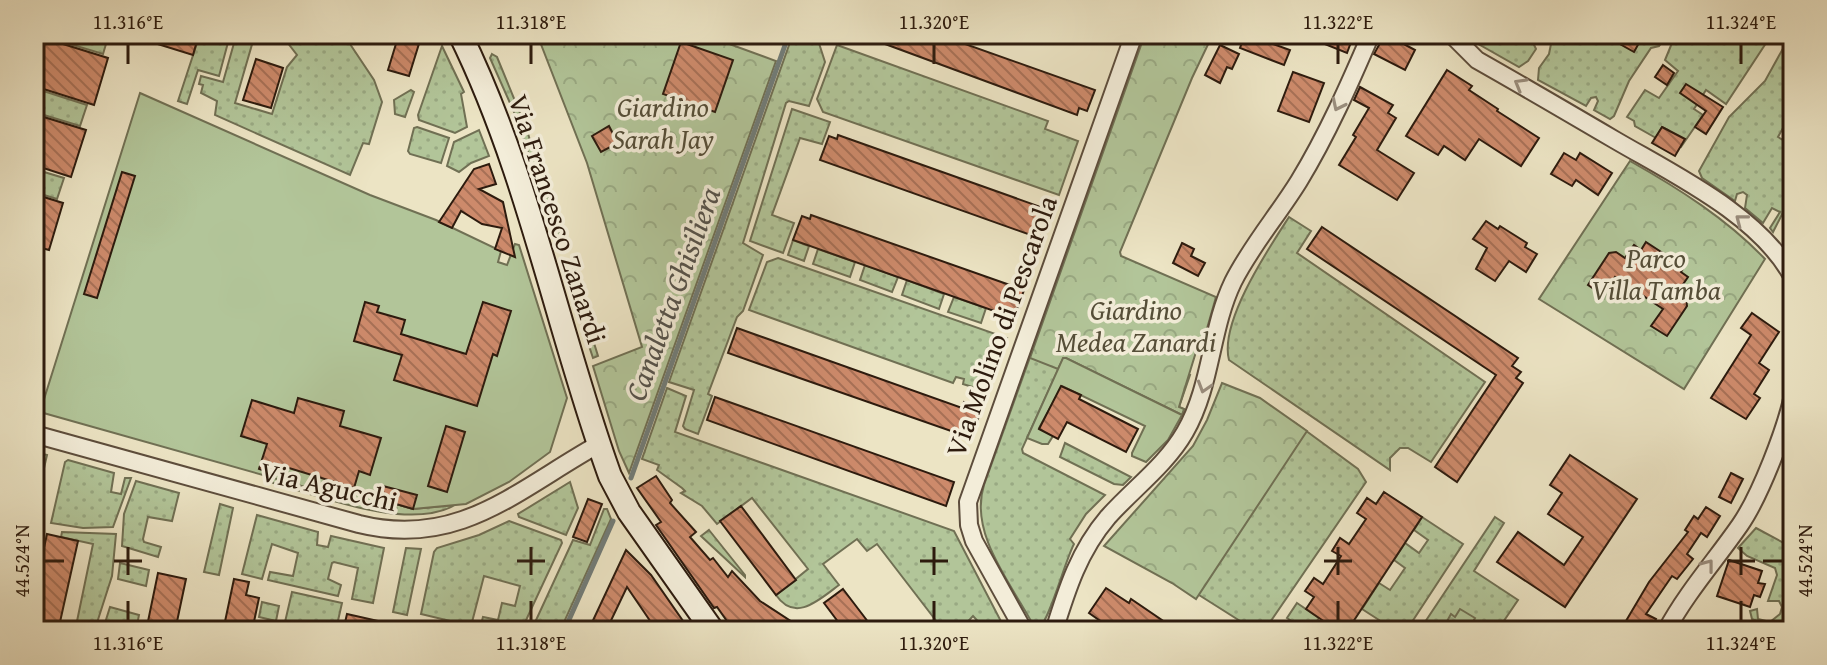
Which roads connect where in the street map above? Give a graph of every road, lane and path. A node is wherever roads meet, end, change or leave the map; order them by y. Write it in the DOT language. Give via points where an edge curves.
graph roads {
  1 [pos="460,34"];
  2 [pos="1134,34"];
  3 [pos="1371,34"];
  4 [pos="1451,34"];
  5 [pos="1793,278"];
  6 [pos="1793,395"];
  7 [pos="34,434"];
  8 [pos="599,444"];
  9 [pos="713,631"];
  10 [pos="1024,631"];
  11 [pos="1054,631"];
  12 [pos="1666,631"];
  1 -- 8 [label="main road, Via Francesco Zanardi" via="519,186"];
  2 -- 10 [label="street, Via Molino di Pescarola" via="969,493 970,533"];
  3 -- 11 [label="street, one-way" via="1304,173 1234,280 1203,393 1187,429 1086,547"];
  5 -- 4 [label="street, one-way" via="1772,249 1733,214 1477,60"];
  12 -- 6 [label="street, one-way" via="1749,508"];
  7 -- 8 [label="street, Via Agucchi" via="359,524 400,530 430,529 478,516"];
  8 -- 9 [label="main road, Via Francesco Zanardi" via="629,512"];
}
